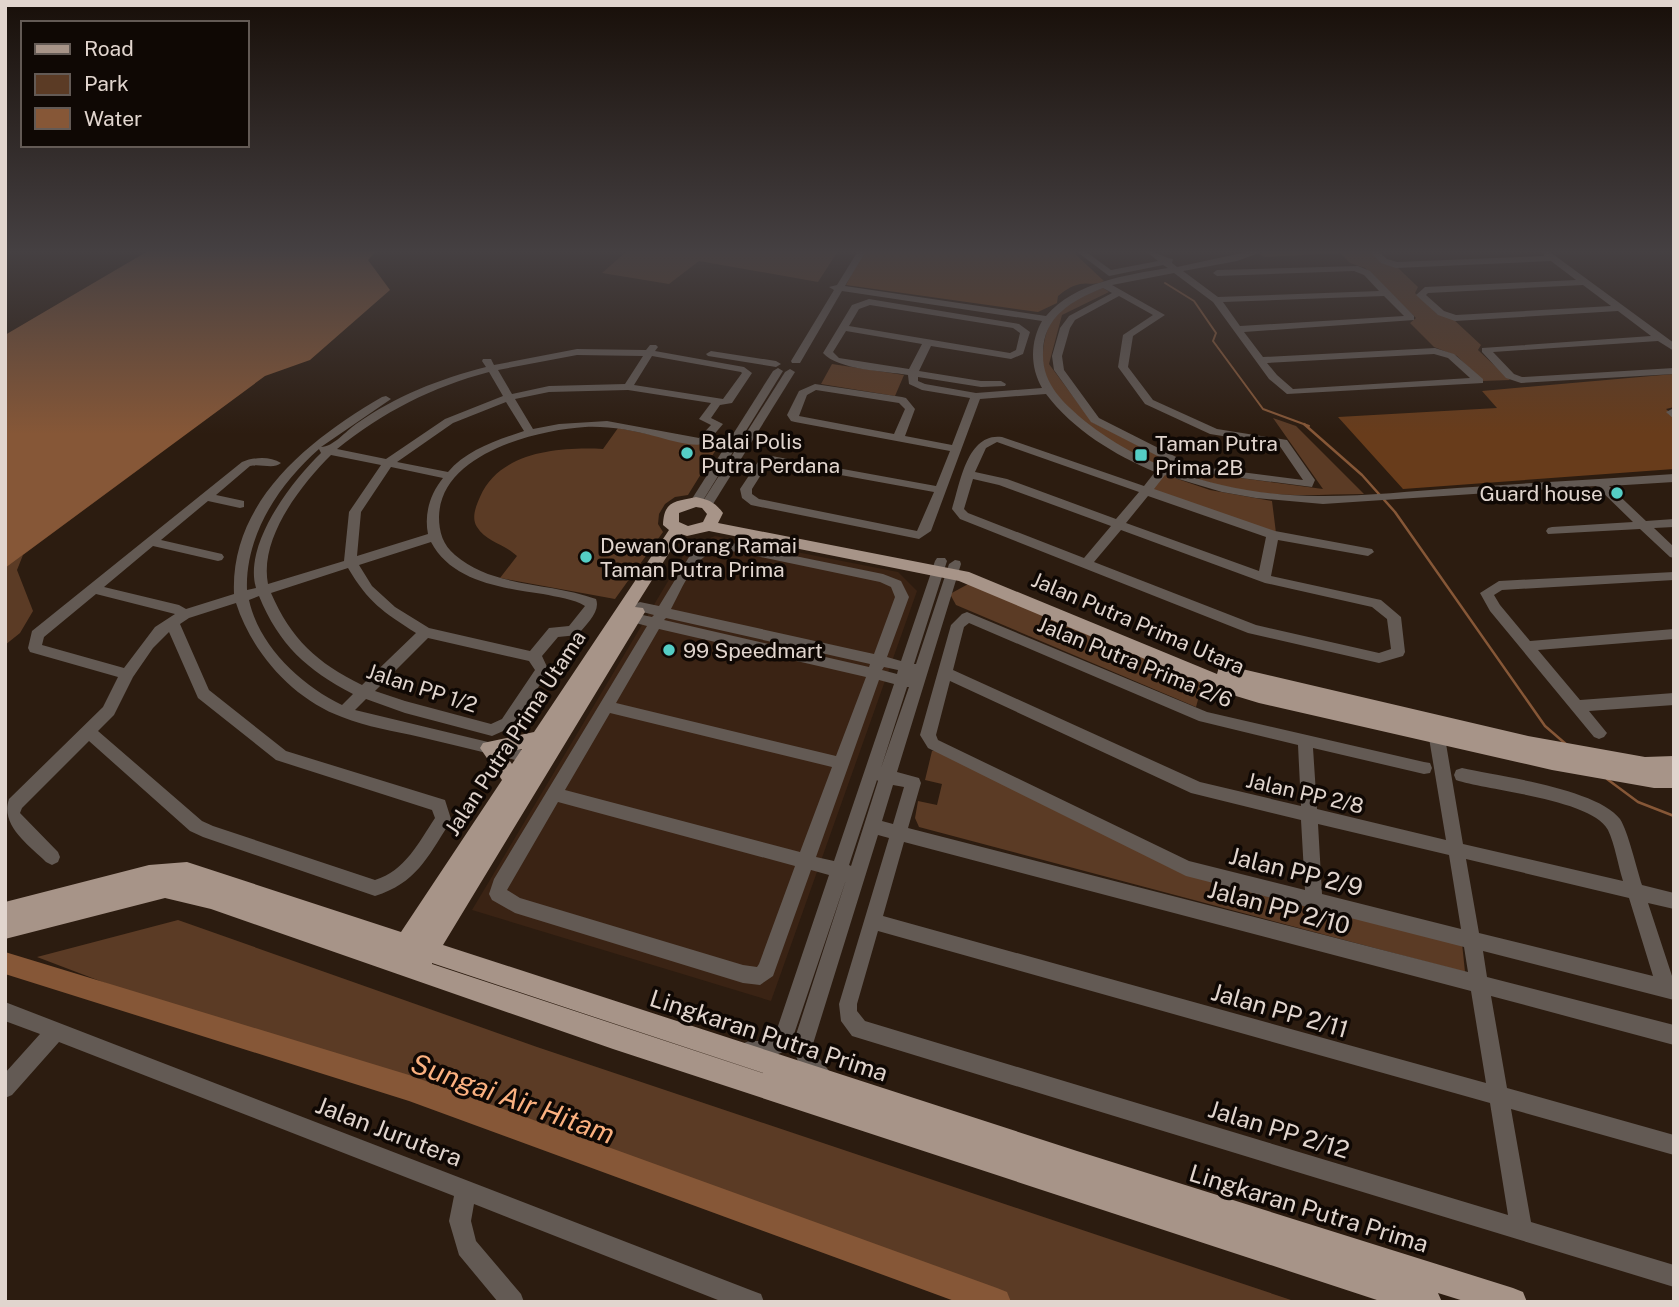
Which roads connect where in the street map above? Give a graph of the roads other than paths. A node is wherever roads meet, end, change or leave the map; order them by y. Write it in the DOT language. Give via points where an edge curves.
graph roads {
  1 [pos="821,312"];
  2 [pos="852,312"];
  3 [pos="935,312"];
  4 [pos="1000,312"];
  5 [pos="1057,312"];
  6 [pos="1083,312"];
  7 [pos="1154,312"];
  8 [pos="1226,312"];
  9 [pos="1405,312"];
  10 [pos="1440,312"];
  11 [pos="1547,312"];
  12 [pos="1626,312"];
  13 [pos="1638,312"];
  14 [pos="1048,319"];
  15 [pos="843,328"];
  16 [pos="1239,329"];
  17 [pos="1673,336"];
  18 [pos="1659,338"];
  19 [pos="928,341"];
  20 [pos="1674,348"];
  21 [pos="652,349"];
  22 [pos="1261,359"];
  23 [pos="489,363"];
  24 [pos="785,366"];
  25 [pos="1674,371"];
  26 [pos="913,372"];
  27 [pos="1001,384"];
  28 [pos="628,387"];
  29 [pos="1048,391"];
  30 [pos="976,396"];
  31 [pos="510,397"];
  32 [pos="717,402"];
  33 [pos="530,431"];
  34 [pos="898,439"];
  35 [pos="311,447"];
  36 [pos="956,449"];
  37 [pos="328,451"];
  38 [pos="275,463"];
  39 [pos="388,463"];
  40 [pos="1163,470"];
  41 [pos="970,474"];
  42 [pos="449,476"];
  43 [pos="1674,478"];
  44 [pos="1599,483"];
  45 [pos="941,490"];
  46 [pos="1146,490"];
  47 [pos="208,496"];
  48 [pos="240,504"];
  49 [pos="707,512"];
  50 [pos="1674,523"];
  51 [pos="1118,525"];
  52 [pos="1643,525"];
  53 [pos="682,530"];
  54 [pos="1552,531"];
  55 [pos="1273,535"];
  56 [pos="433,537"];
  57 [pos="152,542"];
  58 [pos="1368,552"];
  59 [pos="1674,554"];
  60 [pos="218,557"];
  61 [pos="350,561"];
  62 [pos="1086,565"];
  63 [pos="945,574"];
  64 [pos="1674,576"];
  65 [pos="1264,578"];
  66 [pos="93,589"];
  67 [pos="262,590"];
  68 [pos="241,598"];
  69 [pos="636,612"];
  70 [pos="659,617"];
  71 [pos="178,619"];
  72 [pos="425,632"];
  73 [pos="1674,634"];
  74 [pos="1528,646"];
  75 [pos="533,657"];
  76 [pos="876,667"];
  77 [pos="945,672"];
  78 [pos="127,674"];
  79 [pos="913,675"];
  80 [pos="365,692"];
  81 [pos="1674,699"];
  82 [pos="606,706"];
  83 [pos="1579,706"];
  84 [pos="344,712"];
  85 [pos="1435,728"];
  86 [pos="89,732"];
  87 [pos="1599,733"];
  88 [pos="541,738"];
  89 [pos="1305,741"];
  90 [pos="490,748"];
  91 [pos="537,760"];
  92 [pos="841,763"];
  93 [pos="1674,764"];
  94 [pos="1424,768"];
  95 [pos="881,774"];
  96 [pos="1462,775"];
  97 [pos="513,780"];
  98 [pos="1674,780"];
  99 [pos="554,794"];
  100 [pos="1310,815"];
  101 [pos="872,826"];
  102 [pos="897,833"];
  103 [pos="1456,849"];
  104 [pos="52,857"];
  105 [pos="805,861"];
  106 [pos="848,873"];
  107 [pos="1635,892"];
  108 [pos="1314,900"];
  109 [pos="1674,901"];
  110 [pos="5,912"];
  111 [pos="872,921"];
  112 [pos="5,929"];
  113 [pos="1471,941"];
  114 [pos="410,957"];
  115 [pos="1479,984"];
  116 [pos="1670,990"];
  117 [pos="5,1010"];
  118 [pos="56,1030"];
  119 [pos="1674,1035"];
  120 [pos="726,1051"];
  121 [pos="828,1084"];
  122 [pos="5,1088"];
  123 [pos="1498,1096"];
  124 [pos="1674,1145"];
  125 [pos="466,1190"];
  126 [pos="1521,1228"];
  127 [pos="1674,1276"];
  128 [pos="513,1302"];
  129 [pos="753,1302"];
  130 [pos="1428,1302"];
  131 [pos="1513,1302"];
  1 -- 24 [label="street"];
  2 -- 15 [label="street"];
  3 -- 19 [label="street" via="1016,326 1025,332 1020,352 1011,355"];
  4 -- 14 [label="street"];
  5 -- 14 [label="street"];
  6 -- 7 [label="street" via="1065,328 1057,356 1059,370 1095,420 1202,471 1308,484 1283,442 1214,432 1149,402 1122,363 1128,335 1160,315"];
  8 -- 16 [label="street"];
  9 -- 16 [label="street" via="1411,318"];
  10 -- 11 [label="street" via="1455,317"];
  12 -- 18 [label="street"];
  13 -- 17 [label="street"];
  14 -- 29 [label="street" via="1037,346 1038,365"];
  15 -- 19 [label="street"];
  15 -- 26 [label="street" via="828,353 836,360"];
  16 -- 22 [label="street"];
  18 -- 20 [label="street"];
  18 -- 25 [label="street" via="1485,350 1516,379"];
  19 -- 26 [label="street"];
  21 -- 23 [label="street" via="572,346"];
  21 -- 24 [label="street"];
  21 -- 28 [label="street"];
  21 -- 32 [label="street" via="744,370 747,373 728,401"];
  22 -- 22 [label="street" via="1284,389 1298,393 1479,381 1451,355 1435,351"];
  23 -- 31 [label="street"];
  23 -- 35 [label="street" via="397,393"];
  23 -- 37 [label="street" via="401,401"];
  24 -- 49 [label="street"];
  26 -- 27 [label="street"];
  26 -- 30 [label="street" via="913,382 922,387"];
  28 -- 31 [label="street" via="560,388"];
  28 -- 32 [label="street"];
  29 -- 30 [label="street"];
  29 -- 40 [label="street" via="1115,450"];
  30 -- 36 [label="street"];
  31 -- 33 [label="street"];
  31 -- 39 [label="street" via="450,421"];
  32 -- 33 [label="street" via="704,419 718,424 707,440 609,424"];
  33 -- 42 [label="street" via="494,445"];
  34 -- 34 [label="street" via="795,419 792,415 803,393 815,387 902,400 910,409"];
  34 -- 36 [label="street"];
  35 -- 37 [label="street"];
  35 -- 68 [label="street" via="279,482 256,517 238,580"];
  36 -- 45 [label="street"];
  37 -- 39 [label="street"];
  37 -- 67 [label="street" via="287,497 274,523 260,578"];
  38 -- 47 [label="street" via="246,464"];
  39 -- 42 [label="street"];
  39 -- 61 [label="street" via="355,512"];
  40 -- 44 [label="street" via="1226,489 1283,498"];
  40 -- 46 [label="street"];
  41 -- 46 [label="street" via="980,446 988,439 998,439"];
  41 -- 51 [label="street"];
  41 -- 62 [label="street" via="959,513"];
  42 -- 56 [label="street" via="434,504"];
  43 -- 44 [label="street"];
  44 -- 52 [label="street"];
  45 -- 45 [label="street" via="925,531 919,534 755,502 746,495 766,458"];
  46 -- 51 [label="street"];
  46 -- 55 [label="street"];
  47 -- 48 [label="street"];
  47 -- 57 [label="street"];
  49 -- 53 [label="main road"];
  49 -- 53 [label="main road" via="686,503 671,512 669,519"];
  49 -- 63 [label="main road, Jalan Putra Prima Utara"];
  49 -- 63 [label="main road, Jalan Putra Prima Utara"];
  50 -- 52 [label="street"];
  51 -- 62 [label="street"];
  51 -- 65 [label="street"];
  52 -- 54 [label="street"];
  52 -- 59 [label="street"];
  53 -- 69 [label="main road, Jalan Putra Prima Utama"];
  53 -- 88 [label="main road, Jalan Putra Prima Utama"];
  55 -- 58 [label="street"];
  55 -- 65 [label="street"];
  56 -- 61 [label="street"];
  56 -- 75 [label="street" via="466,569 495,583 591,602 573,631 554,632"];
  57 -- 60 [label="street"];
  57 -- 66 [label="street"];
  61 -- 67 [label="street"];
  61 -- 72 [label="street" via="367,589"];
  62 -- 65 [label="street" via="1253,629 1379,658 1398,652 1394,617 1376,603"];
  63 -- 79 [label="street"];
  63 -- 85 [label="main road, Jalan Putra Prima Utara" via="972,579 1232,688"];
  63 -- 85 [label="main road, Jalan Putra Prima Utara" via="988,573 1237,677"];
  64 -- 74 [label="street" via="1499,586 1487,593 1494,608"];
  66 -- 71 [label="street" via="179,610"];
  66 -- 78 [label="street" via="37,635 35,648"];
  67 -- 68 [label="street"];
  67 -- 80 [label="street, Jalan PP 1/2" via="293,645 326,671"];
  68 -- 71 [label="street"];
  68 -- 84 [label="street" via="253,630 275,664"];
  69 -- 70 [label="street"];
  69 -- 91 [label="main road, Jalan Putra Prima Utama"];
  70 -- 76 [label="street"];
  70 -- 76 [label="street" via="693,560 710,546 883,578 896,584 902,597"];
  70 -- 82 [label="street"];
  71 -- 78 [label="street" via="148,644"];
  71 -- 86 [label="street" via="204,694 281,756 439,805 443,819 403,877 375,888 196,826"];
  72 -- 75 [label="street"];
  72 -- 80 [label="street"];
  73 -- 74 [label="street"];
  74 -- 83 [label="street"];
  75 -- 80 [label="street, Jalan PP 1/2" via="542,671 502,728 492,730"];
  76 -- 79 [label="street"];
  76 -- 92 [label="street"];
  77 -- 89 [label="street, Jalan Putra Prima 2/6" via="958,625 967,617 974,618 1204,717"];
  77 -- 100 [label="street, Jalan PP 2/8" via="1196,788"];
  77 -- 108 [label="street, Jalan PP 2/9" via="928,739 1174,863"];
  78 -- 86 [label="street" via="109,712"];
  79 -- 95 [label="street"];
  80 -- 84 [label="street"];
  81 -- 83 [label="street"];
  82 -- 92 [label="street"];
  82 -- 99 [label="street"];
  83 -- 87 [label="street"];
  84 -- 90 [label="street"];
  85 -- 93 [label="main road, Jalan Putra Prima Utara" via="1645,765"];
  85 -- 98 [label="main road, Jalan Putra Prima Utara" via="1552,762"];
  85 -- 103 [label="street"];
  86 -- 104 [label="street" via="23,793 12,813"];
  88 -- 90 [label="main road"];
  88 -- 91 [label="main road, Jalan Putra Prima Utama"];
  89 -- 94 [label="street, Jalan Putra Prima 2/6"];
  89 -- 100 [label="street"];
  90 -- 91 [label="street"];
  90 -- 97 [label="main road"];
  91 -- 97 [label="main road, Jalan Putra Prima Utama"];
  91 -- 114 [label="main road, Jalan Putra Prima Utama"];
  92 -- 105 [label="street"];
  95 -- 101 [label="street"];
  95 -- 102 [label="street" via="913,783"];
  95 -- 106 [label="street"];
  96 -- 107 [label="street" via="1585,803 1609,815"];
  97 -- 114 [label="main road, Jalan Putra Prima Utama"];
  99 -- 105 [label="street"];
  99 -- 105 [label="street" via="500,884 498,894 503,900 743,974 760,976 766,970"];
  100 -- 103 [label="street, Jalan PP 2/8"];
  100 -- 108 [label="street"];
  101 -- 102 [label="street, Jalan PP 2/10"];
  101 -- 106 [label="street"];
  102 -- 111 [label="street"];
  102 -- 115 [label="street, Jalan PP 2/10"];
  103 -- 107 [label="street, Jalan PP 2/8"];
  103 -- 113 [label="street"];
  105 -- 106 [label="street"];
  106 -- 120 [label="street" via="782,1042 762,1051"];
  106 -- 121 [label="street" via="803,1044 806,1060"];
  107 -- 109 [label="street, Jalan PP 2/8"];
  107 -- 116 [label="street"];
  108 -- 113 [label="street, Jalan PP 2/9"];
  110 -- 114 [label="main road, Lingkaran Putra Prima" via="149,875 187,872"];
  111 -- 123 [label="street, Jalan PP 2/11"];
  111 -- 126 [label="street, Jalan PP 2/12" via="848,1004 859,1029"];
  112 -- 114 [label="main road, Lingkaran Putra Prima" via="165,888"];
  113 -- 115 [label="street"];
  113 -- 116 [label="street, Jalan PP 2/9"];
  114 -- 120 [label="main road, Lingkaran Putra Prima"];
  114 -- 130 [label="main road, Lingkaran Putra Prima"];
  115 -- 119 [label="street, Jalan PP 2/10"];
  115 -- 123 [label="street"];
  117 -- 118 [label="street, Jalan Jurutera"];
  118 -- 122 [label="street"];
  118 -- 125 [label="street, Jalan Jurutera"];
  120 -- 121 [label="main road, Lingkaran Putra Prima"];
  121 -- 131 [label="main road, Lingkaran Putra Prima"];
  123 -- 124 [label="street, Jalan PP 2/11"];
  123 -- 126 [label="street"];
  125 -- 128 [label="street" via="460,1222 467,1247"];
  125 -- 129 [label="street, Jalan Jurutera"];
  126 -- 127 [label="street, Jalan PP 2/12"];
}
